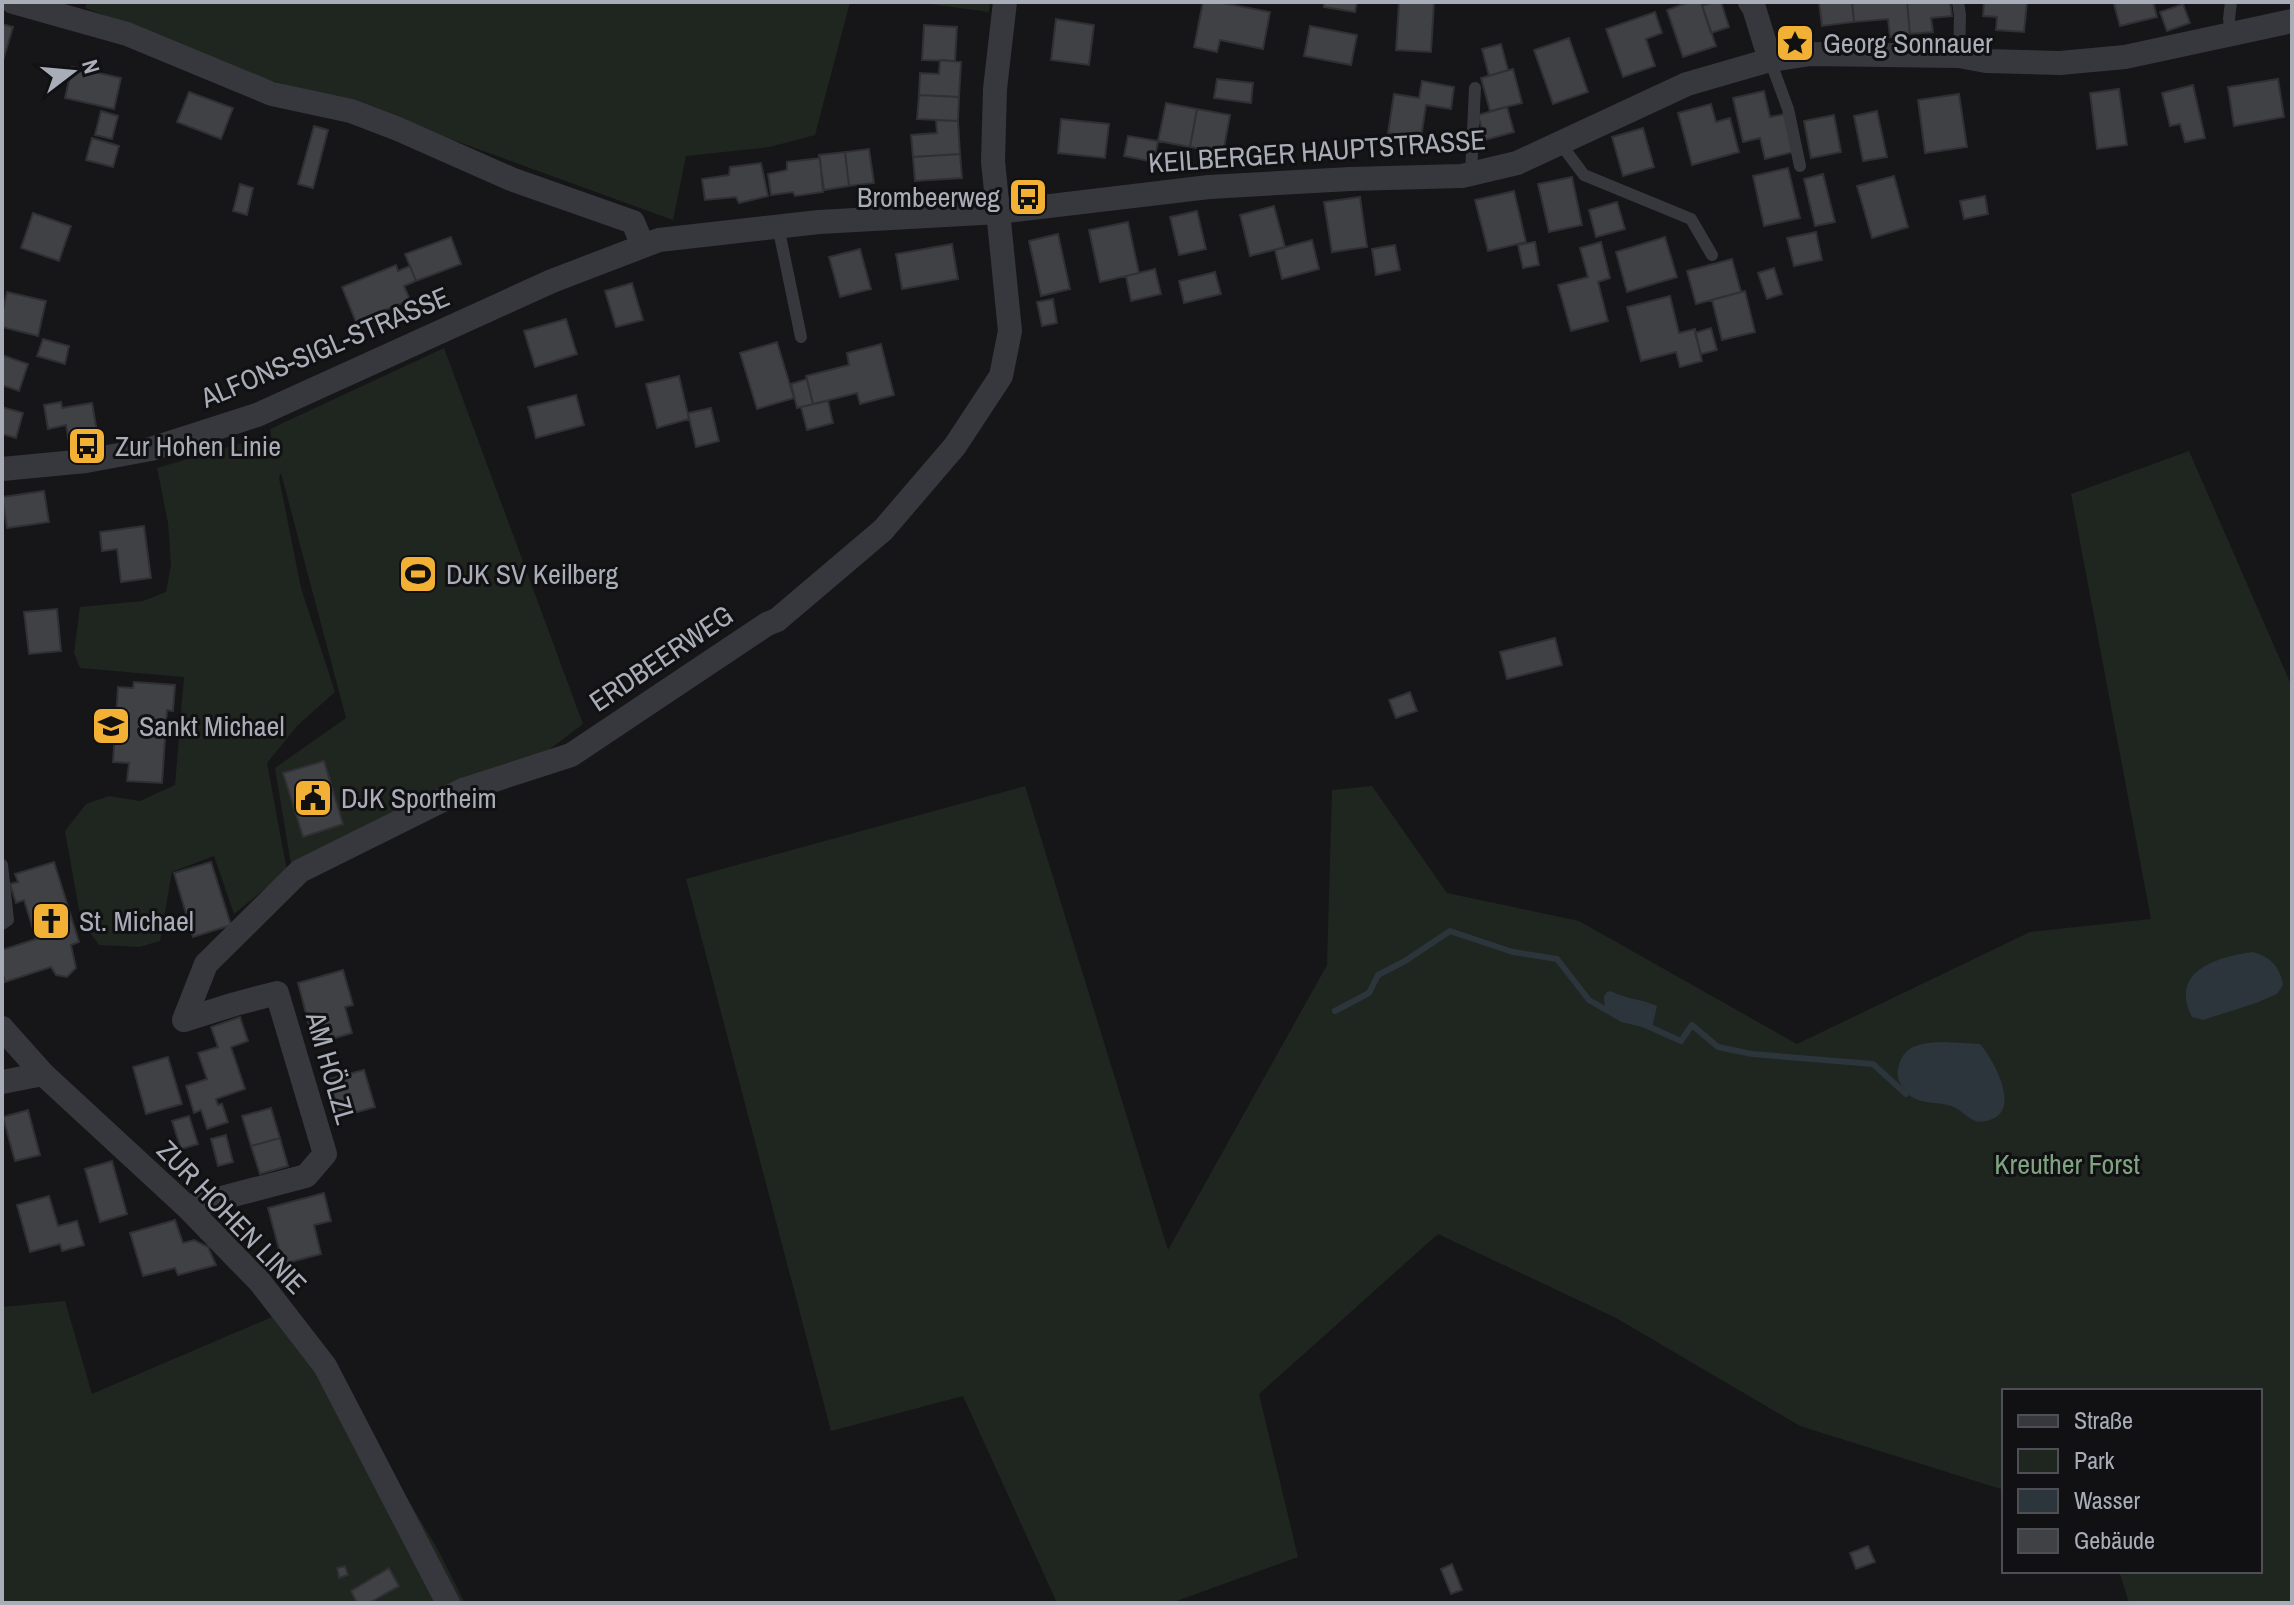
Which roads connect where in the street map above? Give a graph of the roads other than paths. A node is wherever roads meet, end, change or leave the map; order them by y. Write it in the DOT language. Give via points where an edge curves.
graph roads {
  1 [pos="13,2"];
  2 [pos="1005,2"];
  3 [pos="1750,2"];
  4 [pos="1958,2"];
  5 [pos="2231,2"];
  6 [pos="2292,21"];
  7 [pos="2231,34"];
  8 [pos="1959,56"];
  9 [pos="1770,60"];
  10 [pos="1475,88"];
  11 [pos="1560,143"];
  12 [pos="1800,166"];
  13 [pos="1471,174"];
  14 [pos="999,212"];
  15 [pos="778,226"];
  16 [pos="651,243"];
  17 [pos="1712,255"];
  18 [pos="801,337"];
  19 [pos="2,469"];
  20 [pos="2,865"];
  21 [pos="2,924"];
  22 [pos="184,1020"];
  23 [pos="2,1028"];
  24 [pos="43,1074"];
  25 [pos="2,1082"];
  26 [pos="187,1207"];
  27 [pos="448,1603"];
  1 -- 16 [label="street" via="127,34 272,94 351,111 511,179 633,222"];
  2 -- 14 [label="street" via="995,89 993,161"];
  3 -- 9 [label="street"];
  4 -- 8 [label="lane"];
  5 -- 7 [label="lane"];
  6 -- 7 [label="street, KEILBERGER HAUPTSTRASSE"];
  7 -- 8 [label="street, KEILBERGER HAUPTSTRASSE" via="2125,57 2060,63"];
  8 -- 9 [label="street, KEILBERGER HAUPTSTRASSE" via="1811,54"];
  9 -- 11 [label="street, KEILBERGER HAUPTSTRASSE" via="1687,84"];
  9 -- 12 [label="lane"];
  10 -- 13 [label="lane"];
  11 -- 13 [label="street, KEILBERGER HAUPTSTRASSE" via="1517,163"];
  11 -- 17 [label="lane" via="1584,175 1691,219"];
  13 -- 14 [label="street, KEILBERGER HAUPTSTRASSE" via="1209,187"];
  14 -- 15 [label="street, KEILBERGER HAUPTSTRASSE"];
  14 -- 22 [label="street, ERDBEERWEG" via="1010,331 1001,376 955,446 883,530 777,620 571,755 463,790 300,871 206,964"];
  15 -- 16 [label="street, KEILBERGER HAUPTSTRASSE"];
  15 -- 18 [label="lane"];
  16 -- 19 [label="street, ALFONS-SIGL-STRASSE" via="552,281 257,415 151,449"];
  20 -- 21 [label="lane" via="8,920"];
  22 -- 26 [label="street, AM HÖLZL" via="277,993 325,1154 306,1176"];
  23 -- 24 [label="street, ZUR HOHEN LINIE"];
  24 -- 25 [label="street"];
  24 -- 26 [label="street, ZUR HOHEN LINIE"];
  26 -- 27 [label="street, ZUR HOHEN LINIE" via="260,1282 325,1366"];
}
